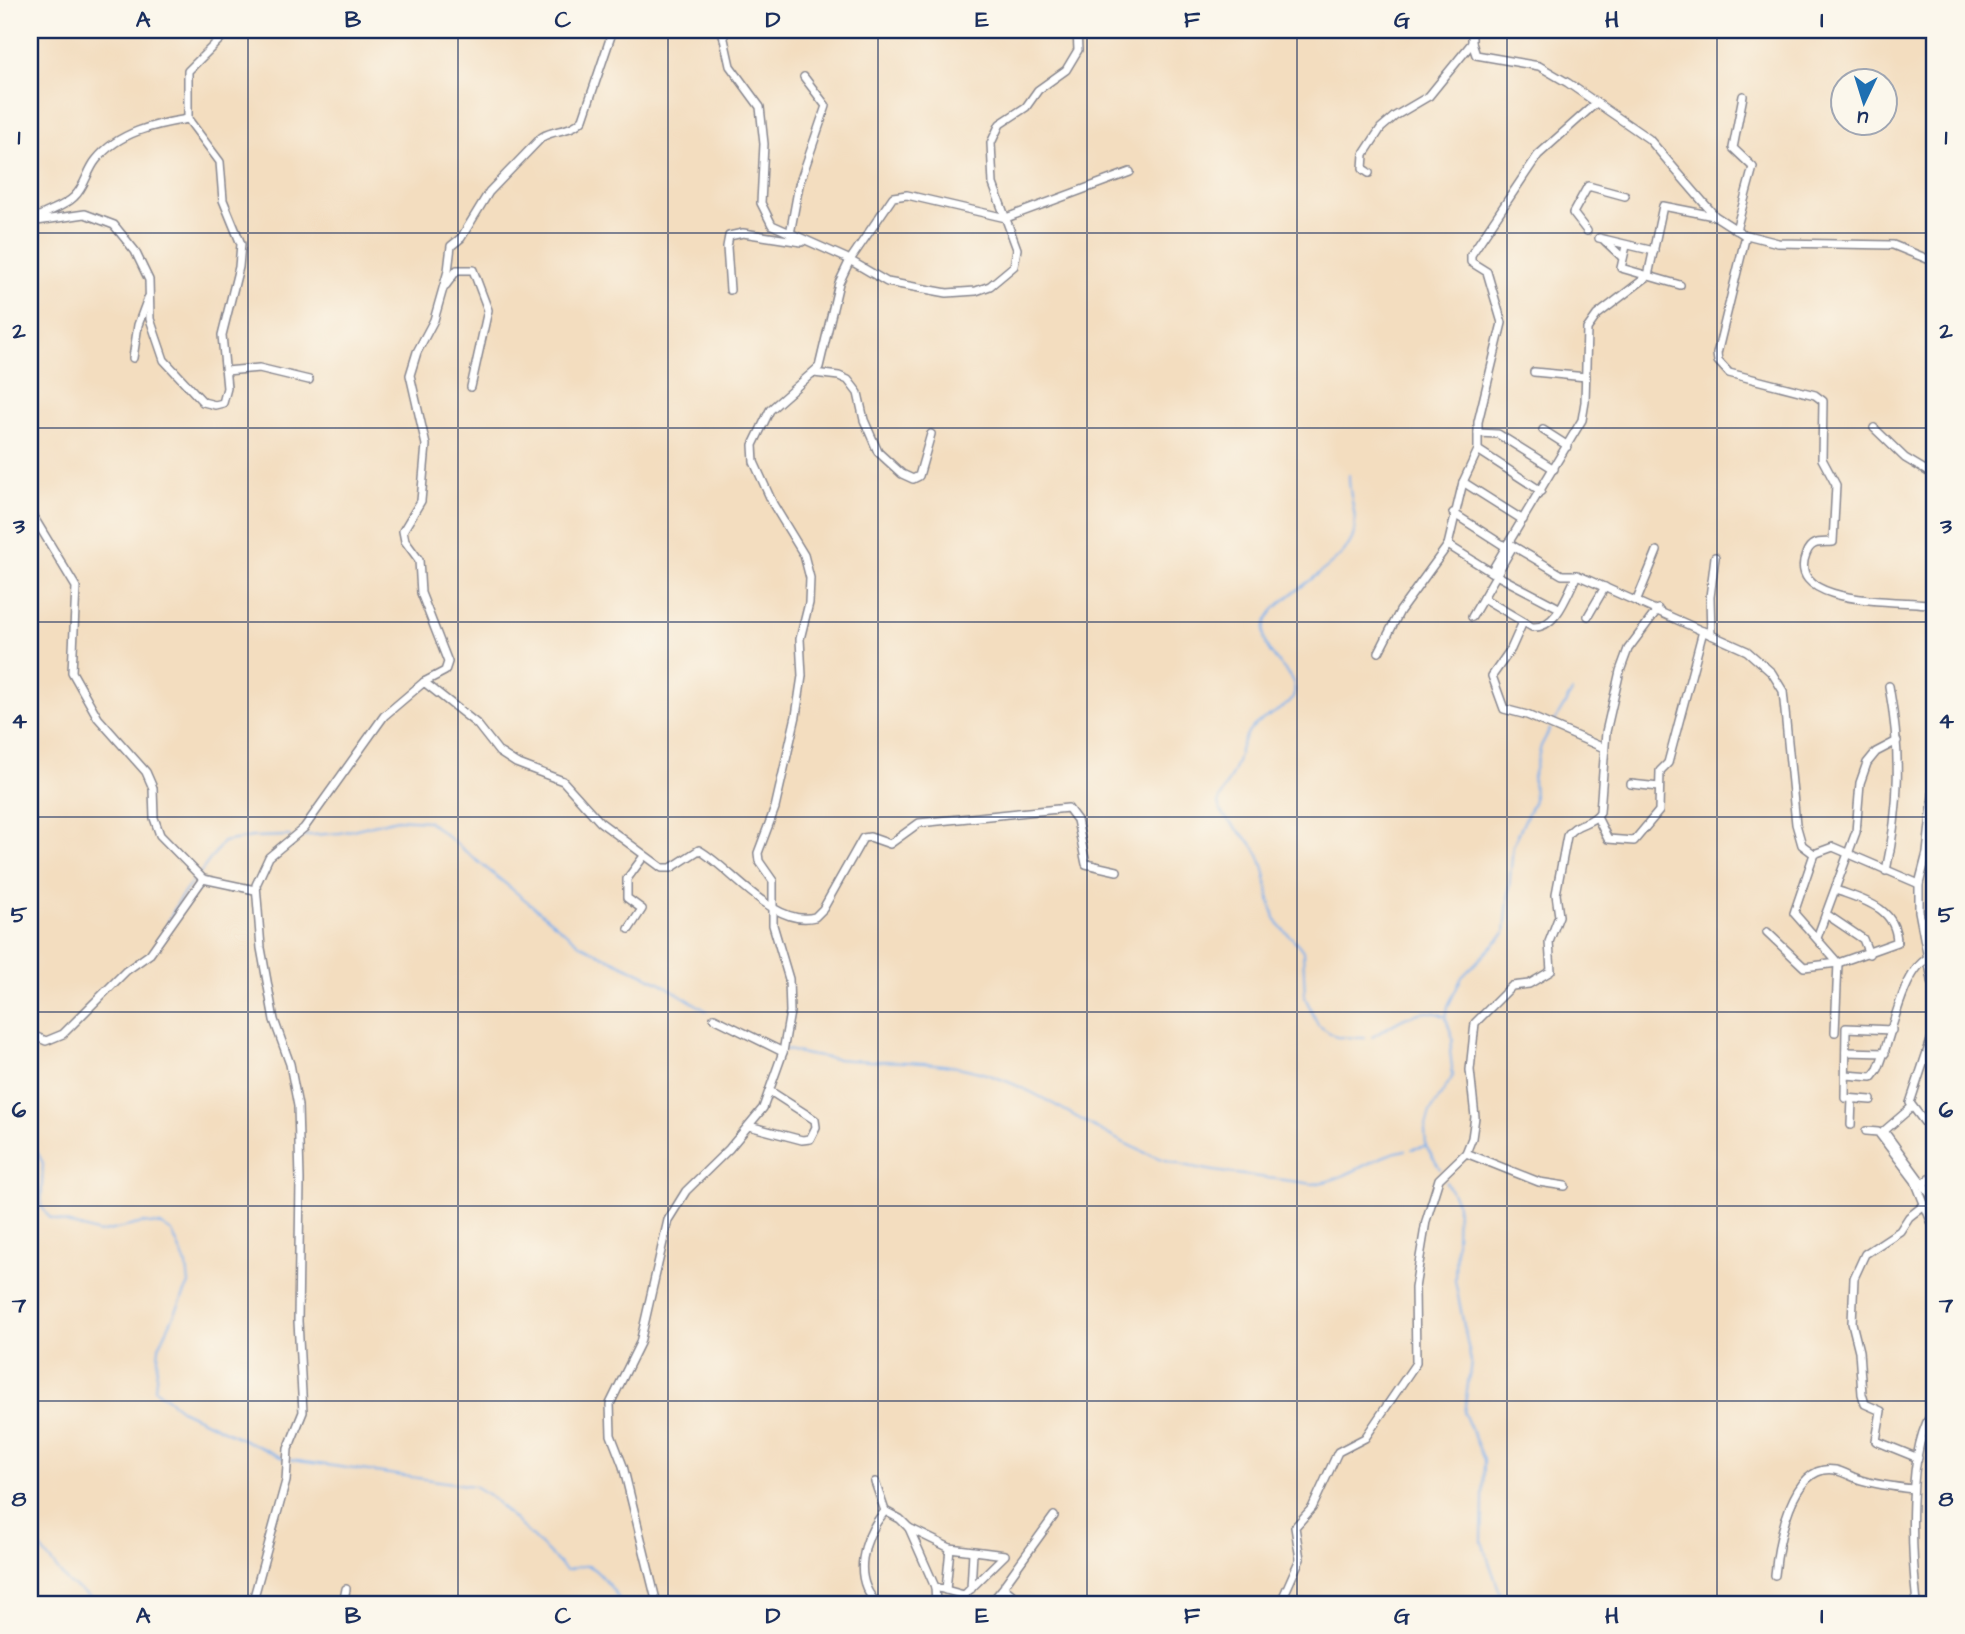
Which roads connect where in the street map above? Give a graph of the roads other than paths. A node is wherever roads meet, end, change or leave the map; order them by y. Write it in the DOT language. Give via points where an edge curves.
graph roads {
  1 [pos="229,30"];
  2 [pos="613,30"];
  3 [pos="722,30"];
  4 [pos="1077,30"];
  5 [pos="1472,30"];
  6 [pos="1472,43"];
  7 [pos="804,77"];
  8 [pos="1743,96"];
  9 [pos="1595,104"];
  10 [pos="188,119"];
  11 [pos="1130,172"];
  12 [pos="1369,173"];
  13 [pos="1625,196"];
  14 [pos="1715,216"];
  15 [pos="1006,218"];
  16 [pos="31,222"];
  17 [pos="1736,230"];
  18 [pos="1587,231"];
  19 [pos="790,234"];
  20 [pos="1746,234"];
  21 [pos="812,243"];
  22 [pos="1626,246"];
  23 [pos="1654,251"];
  24 [pos="1622,257"];
  25 [pos="850,260"];
  26 [pos="1935,262"];
  27 [pos="1648,276"];
  28 [pos="1679,285"];
  29 [pos="730,290"];
  30 [pos="439,293"];
  31 [pos="149,295"];
  32 [pos="134,358"];
  33 [pos="226,372"];
  34 [pos="1534,372"];
  35 [pos="814,373"];
  36 [pos="1587,377"];
  37 [pos="309,380"];
  38 [pos="471,387"];
  39 [pos="1874,428"];
  40 [pos="1543,430"];
  41 [pos="1479,433"];
  42 [pos="931,434"];
  43 [pos="1568,446"];
  44 [pos="1478,450"];
  45 [pos="1553,468"];
  46 [pos="1935,476"];
  47 [pos="1463,482"];
  48 [pos="1541,491"];
  49 [pos="30,511"];
  50 [pos="1454,513"];
  51 [pos="1522,520"];
  52 [pos="1510,544"];
  53 [pos="1448,545"];
  54 [pos="1657,551"];
  55 [pos="1715,557"];
  56 [pos="1494,574"];
  57 [pos="1577,575"];
  58 [pos="1605,587"];
  59 [pos="1483,598"];
  60 [pos="1637,600"];
  61 [pos="1935,605"];
  62 [pos="1559,608"];
  63 [pos="1658,609"];
  64 [pos="1588,616"];
  65 [pos="1472,617"];
  66 [pos="1523,622"];
  67 [pos="1707,633"];
  68 [pos="1379,652"];
  69 [pos="424,682"];
  70 [pos="1889,686"];
  71 [pos="1898,740"];
  72 [pos="1604,748"];
  73 [pos="1935,778"];
  74 [pos="1632,784"];
  75 [pos="1659,787"];
  76 [pos="1597,817"];
  77 [pos="1848,855"];
  78 [pos="644,856"];
  79 [pos="1813,856"];
  80 [pos="1117,871"];
  81 [pos="1886,871"];
  82 [pos="203,879"];
  83 [pos="1919,884"];
  84 [pos="256,890"];
  85 [pos="1836,890"];
  86 [pos="772,906"];
  87 [pos="1826,914"];
  88 [pos="629,929"];
  89 [pos="1767,932"];
  90 [pos="1817,938"];
  91 [pos="1869,954"];
  92 [pos="1928,958"];
  93 [pos="1838,963"];
  94 [pos="714,1018"];
  95 [pos="1892,1030"];
  96 [pos="1835,1032"];
  97 [pos="30,1034"];
  98 [pos="783,1052"];
  99 [pos="1846,1052"];
  100 [pos="1885,1053"];
  101 [pos="1846,1075"];
  102 [pos="770,1091"];
  103 [pos="1852,1099"];
  104 [pos="1871,1100"];
  105 [pos="1911,1105"];
  106 [pos="1851,1125"];
  107 [pos="749,1126"];
  108 [pos="1866,1131"];
  109 [pos="1935,1136"];
  110 [pos="1466,1153"];
  111 [pos="1935,1175"];
  112 [pos="1923,1184"];
  113 [pos="1566,1186"];
  114 [pos="1935,1201"];
  115 [pos="1923,1206"];
  116 [pos="1935,1231"];
  117 [pos="1935,1409"];
  118 [pos="1918,1458"];
  119 [pos="875,1482"];
  120 [pos="1913,1489"];
  121 [pos="885,1511"];
  122 [pos="1054,1516"];
  123 [pos="909,1528"];
  124 [pos="950,1548"];
  125 [pos="973,1552"];
  126 [pos="1775,1575"];
  127 [pos="935,1587"];
  128 [pos="971,1587"];
  129 [pos="1004,1587"];
  130 [pos="346,1589"];
  131 [pos="946,1591"];
  132 [pos="252,1604"];
  133 [pos="343,1604"];
  134 [pos="657,1604"];
  135 [pos="878,1604"];
  136 [pos="936,1604"];
  137 [pos="955,1604"];
  138 [pos="990,1604"];
  139 [pos="1024,1604"];
  140 [pos="1280,1604"];
  141 [pos="1917,1604"];
  1 -- 10 [label="street" via="188,71"];
  2 -- 30 [label="street" via="583,119 542,137 489,192 461,238 451,246"];
  3 -- 19 [label="street" via="730,66 760,107 764,211 772,225"];
  4 -- 15 [label="street" via="1078,50 1066,70 1038,90 1026,107 999,124 991,143 993,184"];
  5 -- 6 [label="street"];
  6 -- 9 [label="street" via="1480,57 1546,69"];
  6 -- 12 [label="street" via="1429,96 1395,116 1373,138 1362,161"];
  7 -- 19 [label="street" via="826,106 802,175"];
  8 -- 17 [label="street" via="1733,148 1753,167"];
  9 -- 14 [label="street" via="1630,124 1661,150"];
  9 -- 41 [label="street" via="1538,155 1471,255 1471,262 1487,272 1502,315"];
  10 -- 16 [label="street" via="151,126 120,141 96,160 74,197"];
  10 -- 33 [label="street" via="220,162 223,200 241,244 222,335"];
  11 -- 15 [label="street"];
  13 -- 18 [label="street" via="1588,186 1573,213"];
  14 -- 17 [label="street"];
  14 -- 23 [label="street" via="1663,206"];
  15 -- 25 [label="street" via="898,195 887,202"];
  15 -- 25 [label="street" via="1017,249 1014,266 999,281 976,291 947,293 905,287"];
  16 -- 31 [label="street" via="85,214 105,220 135,251 149,280"];
  17 -- 20 [label="street"];
  19 -- 21 [label="street"];
  20 -- 26 [label="street" via="1778,243 1893,245"];
  20 -- 61 [label="street" via="1718,361 1729,373 1823,401 1822,459 1836,485 1835,534 1833,542 1808,547 1802,565 1805,574 1820,586 1857,600"];
  21 -- 25 [label="street"];
  21 -- 29 [label="street" via="734,233 727,247"];
  22 -- 23 [label="street"];
  22 -- 24 [label="street"];
  22 -- 24 [label="street" via="1601,239"];
  23 -- 27 [label="street"];
  24 -- 27 [label="street" via="1621,268"];
  25 -- 35 [label="street" via="839,283 822,363"];
  27 -- 28 [label="street"];
  27 -- 36 [label="street" via="1590,324 1585,334"];
  30 -- 38 [label="street" via="457,270 473,270 488,310"];
  30 -- 69 [label="street" via="434,320 410,375 426,444 421,502 403,531 419,561 421,593 448,662 445,671"];
  31 -- 32 [label="street" via="138,325"];
  31 -- 33 [label="street" via="150,319 164,360 190,391 203,402 220,405 226,395"];
  33 -- 37 [label="street" via="259,368"];
  34 -- 36 [label="street"];
  35 -- 42 [label="street" via="844,378 855,388 875,449 905,476 919,476"];
  35 -- 86 [label="street" via="770,410 755,436 752,454 773,504 804,555 810,578 800,639 802,676 796,716 775,808 758,853 773,881"];
  36 -- 43 [label="street" via="1581,420"];
  39 -- 46 [label="street" via="1905,458"];
  40 -- 43 [label="street"];
  41 -- 44 [label="street"];
  41 -- 45 [label="street" via="1498,434"];
  43 -- 45 [label="street"];
  44 -- 47 [label="street"];
  44 -- 48 [label="street"];
  45 -- 48 [label="street"];
  47 -- 50 [label="street"];
  47 -- 51 [label="street"];
  48 -- 51 [label="street"];
  49 -- 82 [label="street" via="76,587 70,664 74,677 98,718 146,772 160,835"];
  50 -- 52 [label="street"];
  50 -- 53 [label="street"];
  51 -- 52 [label="street"];
  52 -- 56 [label="street"];
  52 -- 57 [label="street" via="1562,575"];
  53 -- 56 [label="street"];
  53 -- 68 [label="street" via="1400,611"];
  54 -- 60 [label="street"];
  55 -- 67 [label="street"];
  56 -- 59 [label="street"];
  56 -- 62 [label="street"];
  57 -- 58 [label="street"];
  57 -- 62 [label="street"];
  58 -- 60 [label="street"];
  58 -- 64 [label="street"];
  59 -- 65 [label="street"];
  59 -- 66 [label="street"];
  60 -- 63 [label="street"];
  62 -- 66 [label="street" via="1545,626"];
  63 -- 67 [label="street"];
  63 -- 72 [label="street" via="1623,660"];
  66 -- 72 [label="street" via="1492,676 1504,709"];
  67 -- 75 [label="street" via="1668,763 1660,771"];
  67 -- 79 [label="street" via="1747,651 1779,680 1796,824 1802,845"];
  69 -- 78 [label="street" via="477,724 506,758 553,775 571,787 592,815"];
  69 -- 84 [label="street" via="384,716 304,828 270,856"];
  70 -- 71 [label="street"];
  71 -- 77 [label="street" via="1867,763 1860,783 1858,825"];
  71 -- 81 [label="street" via="1898,814"];
  72 -- 76 [label="street"];
  73 -- 83 [label="street"];
  74 -- 75 [label="street"];
  75 -- 76 [label="street" via="1659,811 1637,840 1608,839"];
  76 -- 110 [label="street" via="1573,828 1567,836 1556,894 1559,916 1549,942 1551,971 1529,984 1512,986 1475,1023 1470,1070 1475,1117"];
  77 -- 79 [label="street" via="1833,847"];
  77 -- 81 [label="street"];
  77 -- 85 [label="street"];
  78 -- 86 [label="street" via="668,869 699,850"];
  78 -- 88 [label="street" via="626,882 627,898 642,909"];
  79 -- 90 [label="street" via="1794,913"];
  80 -- 86 [label="street" via="1086,864 1077,820 1068,808 958,817 919,823 890,844 863,838 815,916 798,917"];
  81 -- 83 [label="street"];
  82 -- 84 [label="street"];
  82 -- 97 [label="street" via="150,954 126,971 63,1034 46,1041"];
  83 -- 92 [label="street"];
  84 -- 132 [label="street" via="274,1020 290,1064 298,1106 298,1321 303,1412 288,1449 286,1481"];
  85 -- 87 [label="street"];
  85 -- 91 [label="street" via="1873,904 1894,925 1897,942"];
  86 -- 98 [label="street" via="790,986"];
  87 -- 90 [label="street"];
  87 -- 91 [label="street" via="1863,939"];
  89 -- 93 [label="street" via="1804,967"];
  90 -- 93 [label="street"];
  91 -- 93 [label="street"];
  92 -- 95 [label="street" via="1917,964"];
  92 -- 105 [label="street" via="1934,1031"];
  93 -- 96 [label="street"];
  94 -- 98 [label="street"];
  95 -- 99 [label="street" via="1846,1028"];
  95 -- 100 [label="street"];
  98 -- 102 [label="street"];
  99 -- 100 [label="street"];
  99 -- 101 [label="street"];
  100 -- 101 [label="street" via="1872,1077"];
  101 -- 103 [label="street" via="1845,1098"];
  102 -- 107 [label="street"];
  102 -- 107 [label="street" via="815,1120 810,1139"];
  103 -- 104 [label="street"];
  103 -- 106 [label="street"];
  105 -- 109 [label="street"];
  105 -- 112 [label="street" via="1884,1131"];
  107 -- 134 [label="street" via="675,1207 663,1239 640,1343 610,1404 611,1435"];
  108 -- 115 [label="street" via="1878,1132 1915,1181"];
  110 -- 113 [label="street" via="1539,1182"];
  110 -- 140 [label="street" via="1439,1179 1426,1220 1415,1288 1416,1363 1365,1438 1338,1452 1312,1508 1295,1527 1300,1559"];
  111 -- 112 [label="street"];
  112 -- 114 [label="street"];
  115 -- 116 [label="street"];
  115 -- 118 [label="street" via="1900,1231 1865,1254 1851,1294 1861,1394 1866,1404 1881,1413 1876,1441"];
  117 -- 118 [label="street" via="1921,1438"];
  118 -- 120 [label="street"];
  119 -- 121 [label="street"];
  120 -- 126 [label="street" via="1884,1486 1836,1471 1812,1473 1783,1524"];
  120 -- 141 [label="street"];
  121 -- 123 [label="street"];
  121 -- 135 [label="street" via="869,1535 863,1560 863,1584"];
  122 -- 129 [label="street"];
  123 -- 124 [label="street"];
  123 -- 127 [label="street"];
  124 -- 125 [label="street"];
  124 -- 131 [label="street"];
  125 -- 128 [label="street"];
  125 -- 128 [label="street" via="1005,1555"];
  127 -- 131 [label="street"];
  127 -- 136 [label="street"];
  128 -- 131 [label="street"];
  128 -- 137 [label="street"];
  129 -- 138 [label="street"];
  129 -- 139 [label="street"];
  130 -- 133 [label="street"];
}
